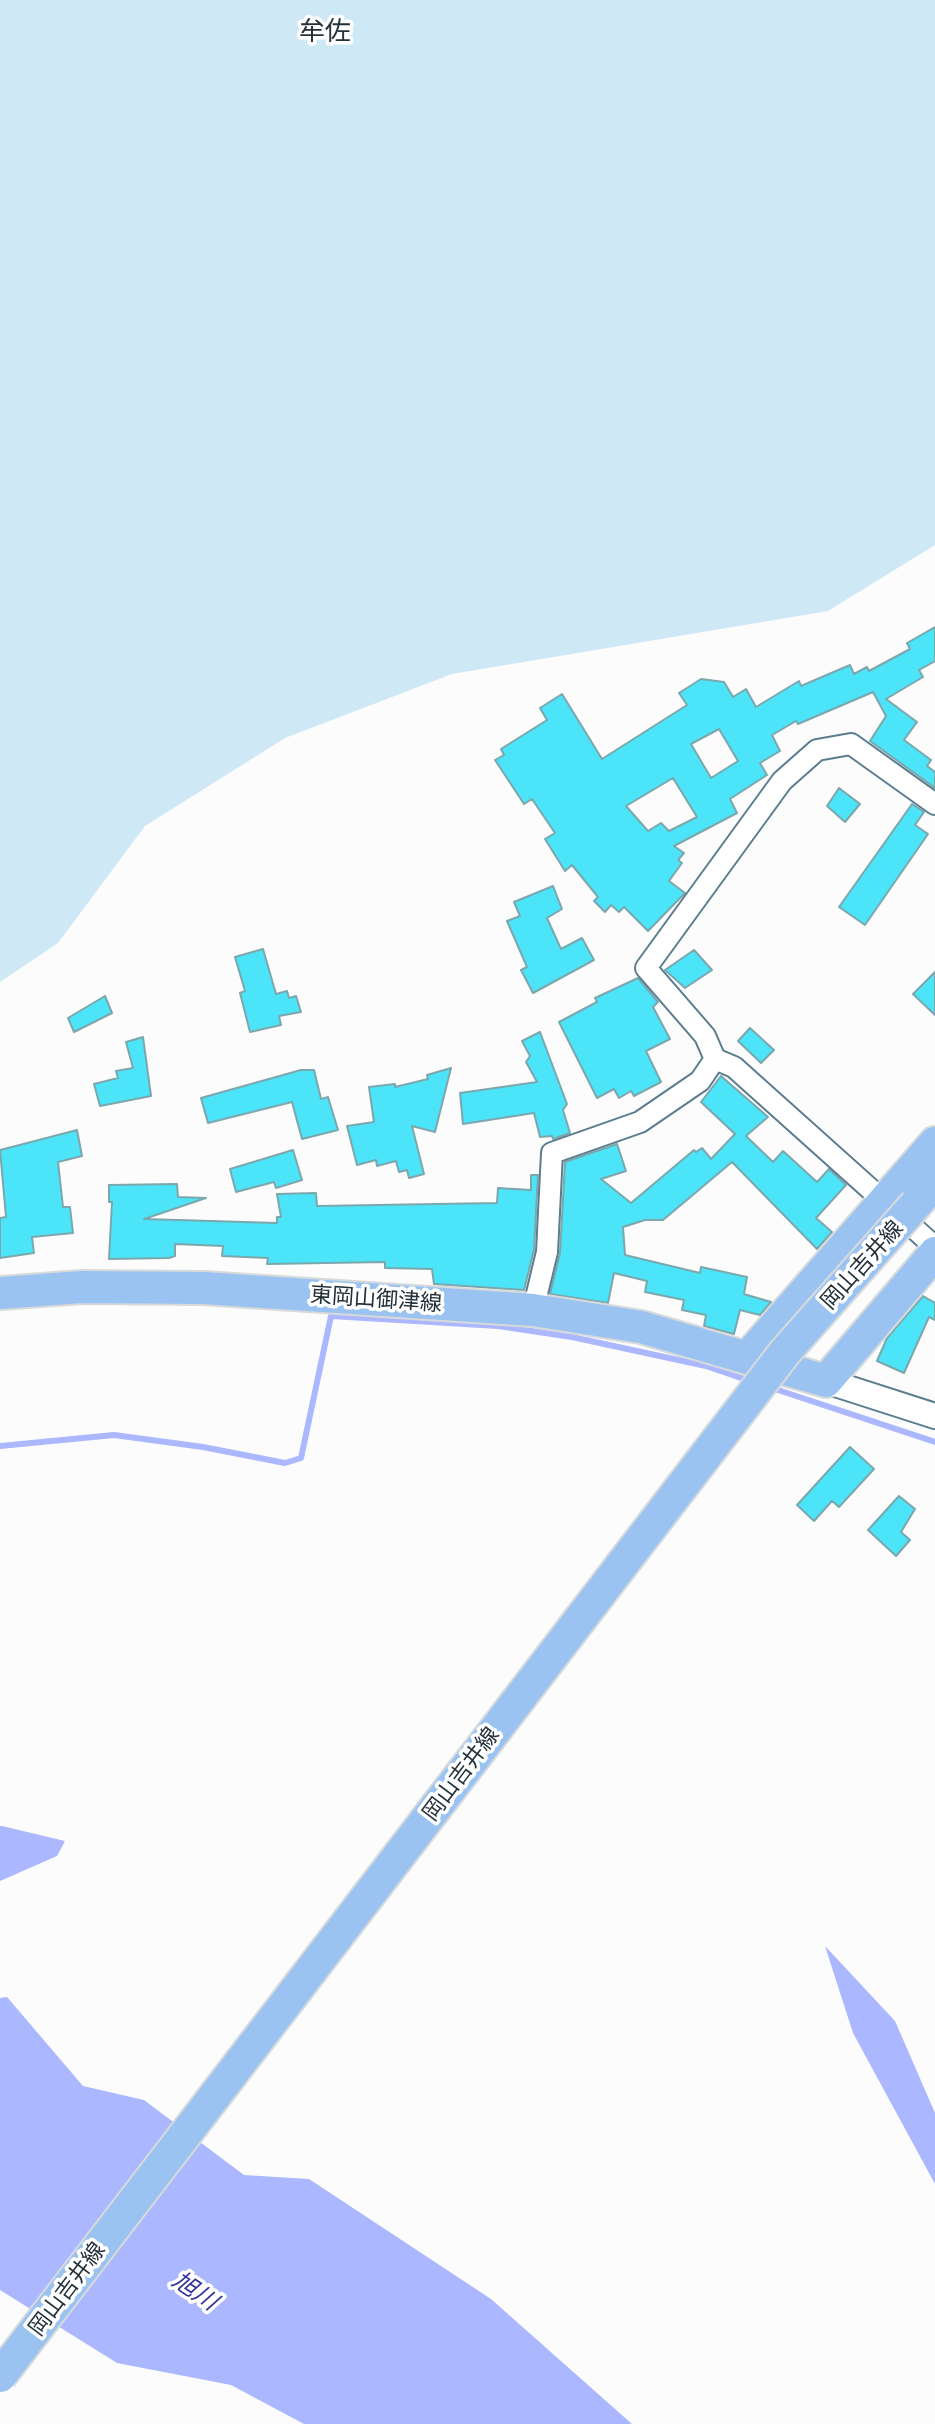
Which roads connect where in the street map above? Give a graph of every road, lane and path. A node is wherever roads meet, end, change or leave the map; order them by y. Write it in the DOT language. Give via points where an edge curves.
graph roads {
  1 [pos="935,804"];
  2 [pos="715,1059"];
  3 [pos="935,1143"];
  4 [pos="926,1193"];
  5 [pos="881,1202"];
  6 [pos="935,1250"];
  7 [pos="0,1293"];
  8 [pos="533,1310"];
  9 [pos="748,1357"];
  10 [pos="826,1381"];
  11 [pos="935,1416"];
  12 [pos="0,2376"];
  1 -- 2 [label="street" via="851,744 817,750 782,781 646,968 705,1036"];
  2 -- 5 [label="street" via="734,1067"];
  2 -- 8 [label="street" via="700,1081 640,1122 552,1153 547,1252"];
  3 -- 5 [label="main road"];
  4 -- 12 [label="main road, 岡山吉井線, bridge" via="785,1352"];
  5 -- 6 [label="street"];
  5 -- 9 [label="main road"];
  6 -- 10 [label="main road"];
  7 -- 8 [label="main road, 東岡山御津線" via="203,1288"];
  8 -- 9 [label="main road, 東岡山御津線" via="641,1327"];
  9 -- 10 [label="main road, 東岡山御津線"];
  10 -- 11 [label="street"];
}
